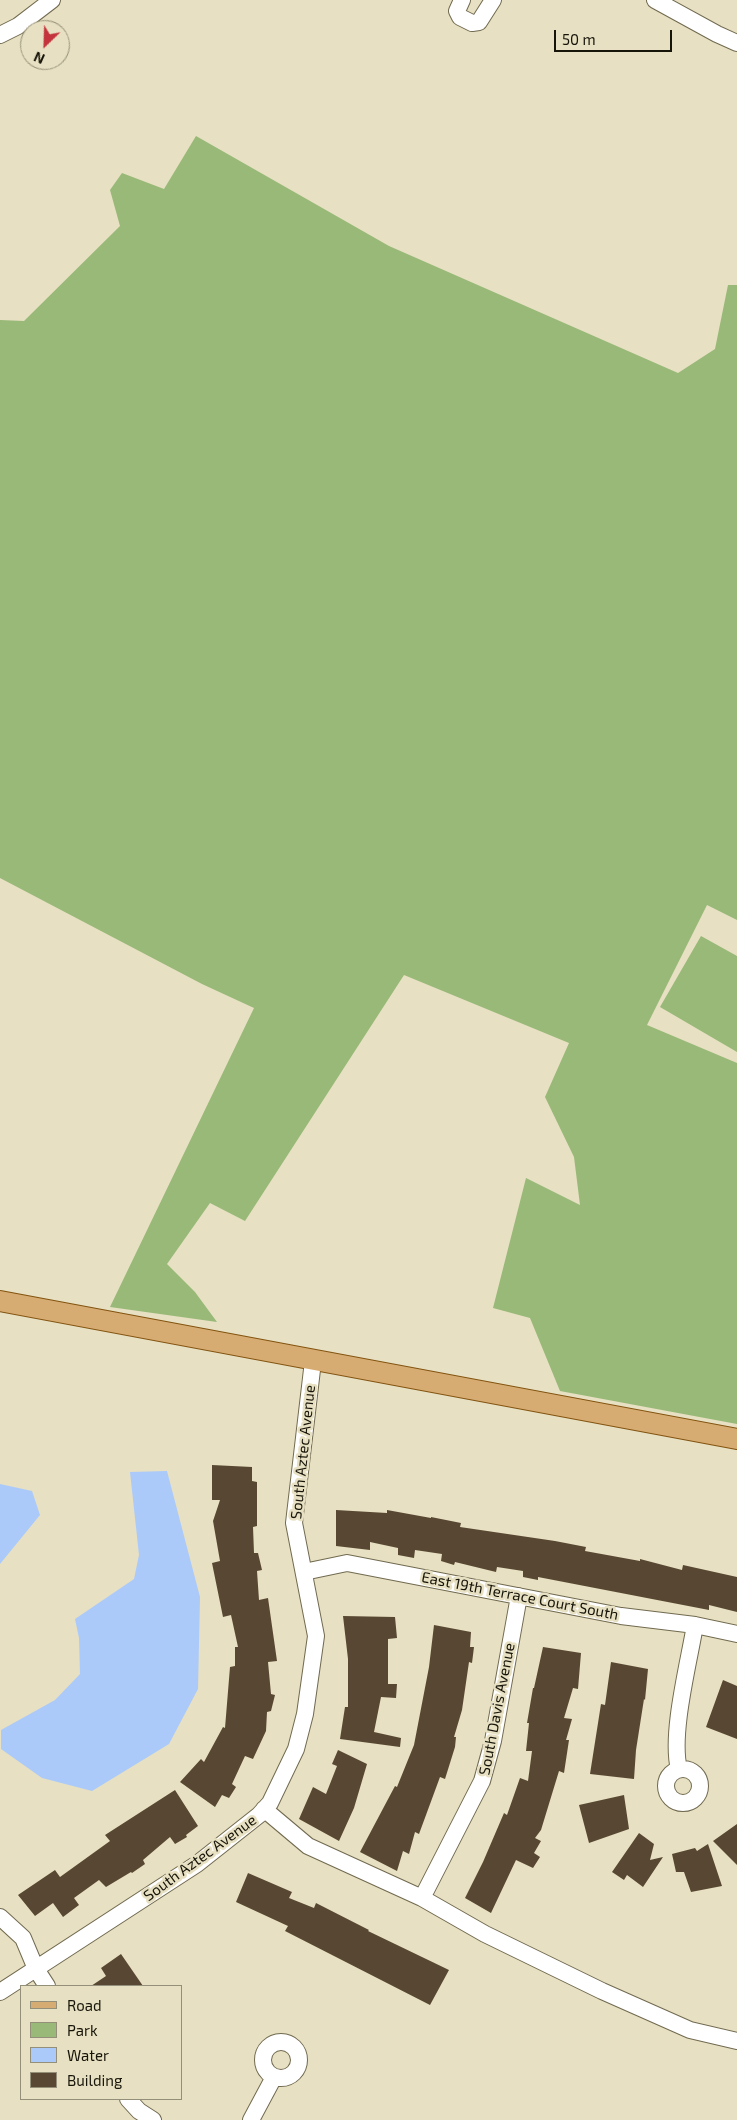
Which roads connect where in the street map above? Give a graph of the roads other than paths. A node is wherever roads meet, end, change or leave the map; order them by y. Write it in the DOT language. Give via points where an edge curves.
graph roads {
  1 [pos="52,0"];
  2 [pos="462,0"];
  3 [pos="493,0"];
  4 [pos="656,0"];
  5 [pos="0,35"];
  6 [pos="737,43"];
  7 [pos="0,1301"];
  8 [pos="314,1361"];
  9 [pos="737,1439"];
  10 [pos="304,1572"];
  11 [pos="519,1596"];
  12 [pos="695,1624"];
  13 [pos="737,1634"];
  14 [pos="679,1769"];
  15 [pos="264,1810"];
  16 [pos="422,1898"];
  17 [pos="0,1917"];
  18 [pos="36,1969"];
  19 [pos="46,1985"];
  20 [pos="0,1992"];
  21 [pos="737,2041"];
  22 [pos="274,2077"];
  23 [pos="129,2100"];
  24 [pos="153,2120"];
  25 [pos="251,2120"];
  1 -- 5 [label="street" via="18,26"];
  2 -- 3 [label="street" via="457,10 460,17 472,23 479,22"];
  4 -- 6 [label="street"];
  7 -- 8 [label="main road"];
  8 -- 9 [label="main road"];
  8 -- 10 [label="street, South Aztec Avenue" via="294,1523"];
  10 -- 11 [label="street, East 19th Terrace Court South" via="347,1562"];
  10 -- 15 [label="street, South Aztec Avenue" via="316,1636 305,1714 296,1749"];
  11 -- 12 [label="street, East 19th Terrace Court South" via="621,1616"];
  11 -- 16 [label="street, South Davis Avenue" via="493,1740 482,1782"];
  12 -- 13 [label="street, East 19th Terrace Court South"];
  12 -- 14 [label="street" via="677,1729 675,1756"];
  15 -- 16 [label="street" via="308,1846"];
  15 -- 18 [label="street, South Aztec Avenue" via="197,1864"];
  16 -- 21 [label="street" via="485,1934 602,1991 690,2030"];
  17 -- 18 [label="street" via="23,1938"];
  18 -- 19 [label="street"];
  18 -- 20 [label="street, South Aztec Avenue"];
  22 -- 25 [label="street"];
  23 -- 24 [label="street"];
}
